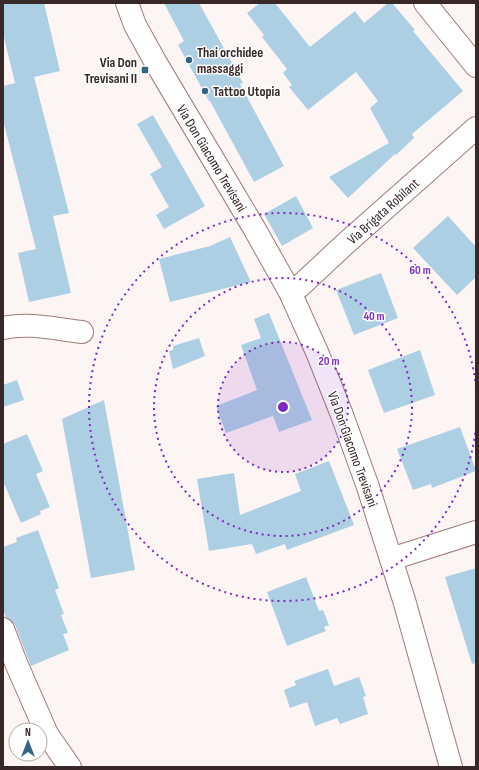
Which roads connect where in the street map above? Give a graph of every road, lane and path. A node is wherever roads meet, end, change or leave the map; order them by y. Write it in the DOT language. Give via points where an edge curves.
graph roads {
  1 [pos="127,3"];
  2 [pos="425,3"];
  3 [pos="476,66"];
  4 [pos="476,128"];
  5 [pos="290,292"];
  6 [pos="3,328"];
  7 [pos="82,332"];
  8 [pos="476,532"];
  9 [pos="391,559"];
  10 [pos="3,629"];
  11 [pos="70,767"];
  12 [pos="451,767"];
  1 -- 5 [label="street, Via Don Giacomo Trevisani" via="135,25 156,64"];
  2 -- 3 [label="street"];
  4 -- 5 [label="street, Via Brigata Robilant" via="299,287"];
  5 -- 9 [label="street, Via Don Giacomo Trevisani" via="342,415"];
  6 -- 7 [label="street" via="29,326"];
  8 -- 9 [label="street"];
  9 -- 12 [label="street, Via Don Giacomo Trevisani"];
  10 -- 11 [label="street" via="47,734"];
}
